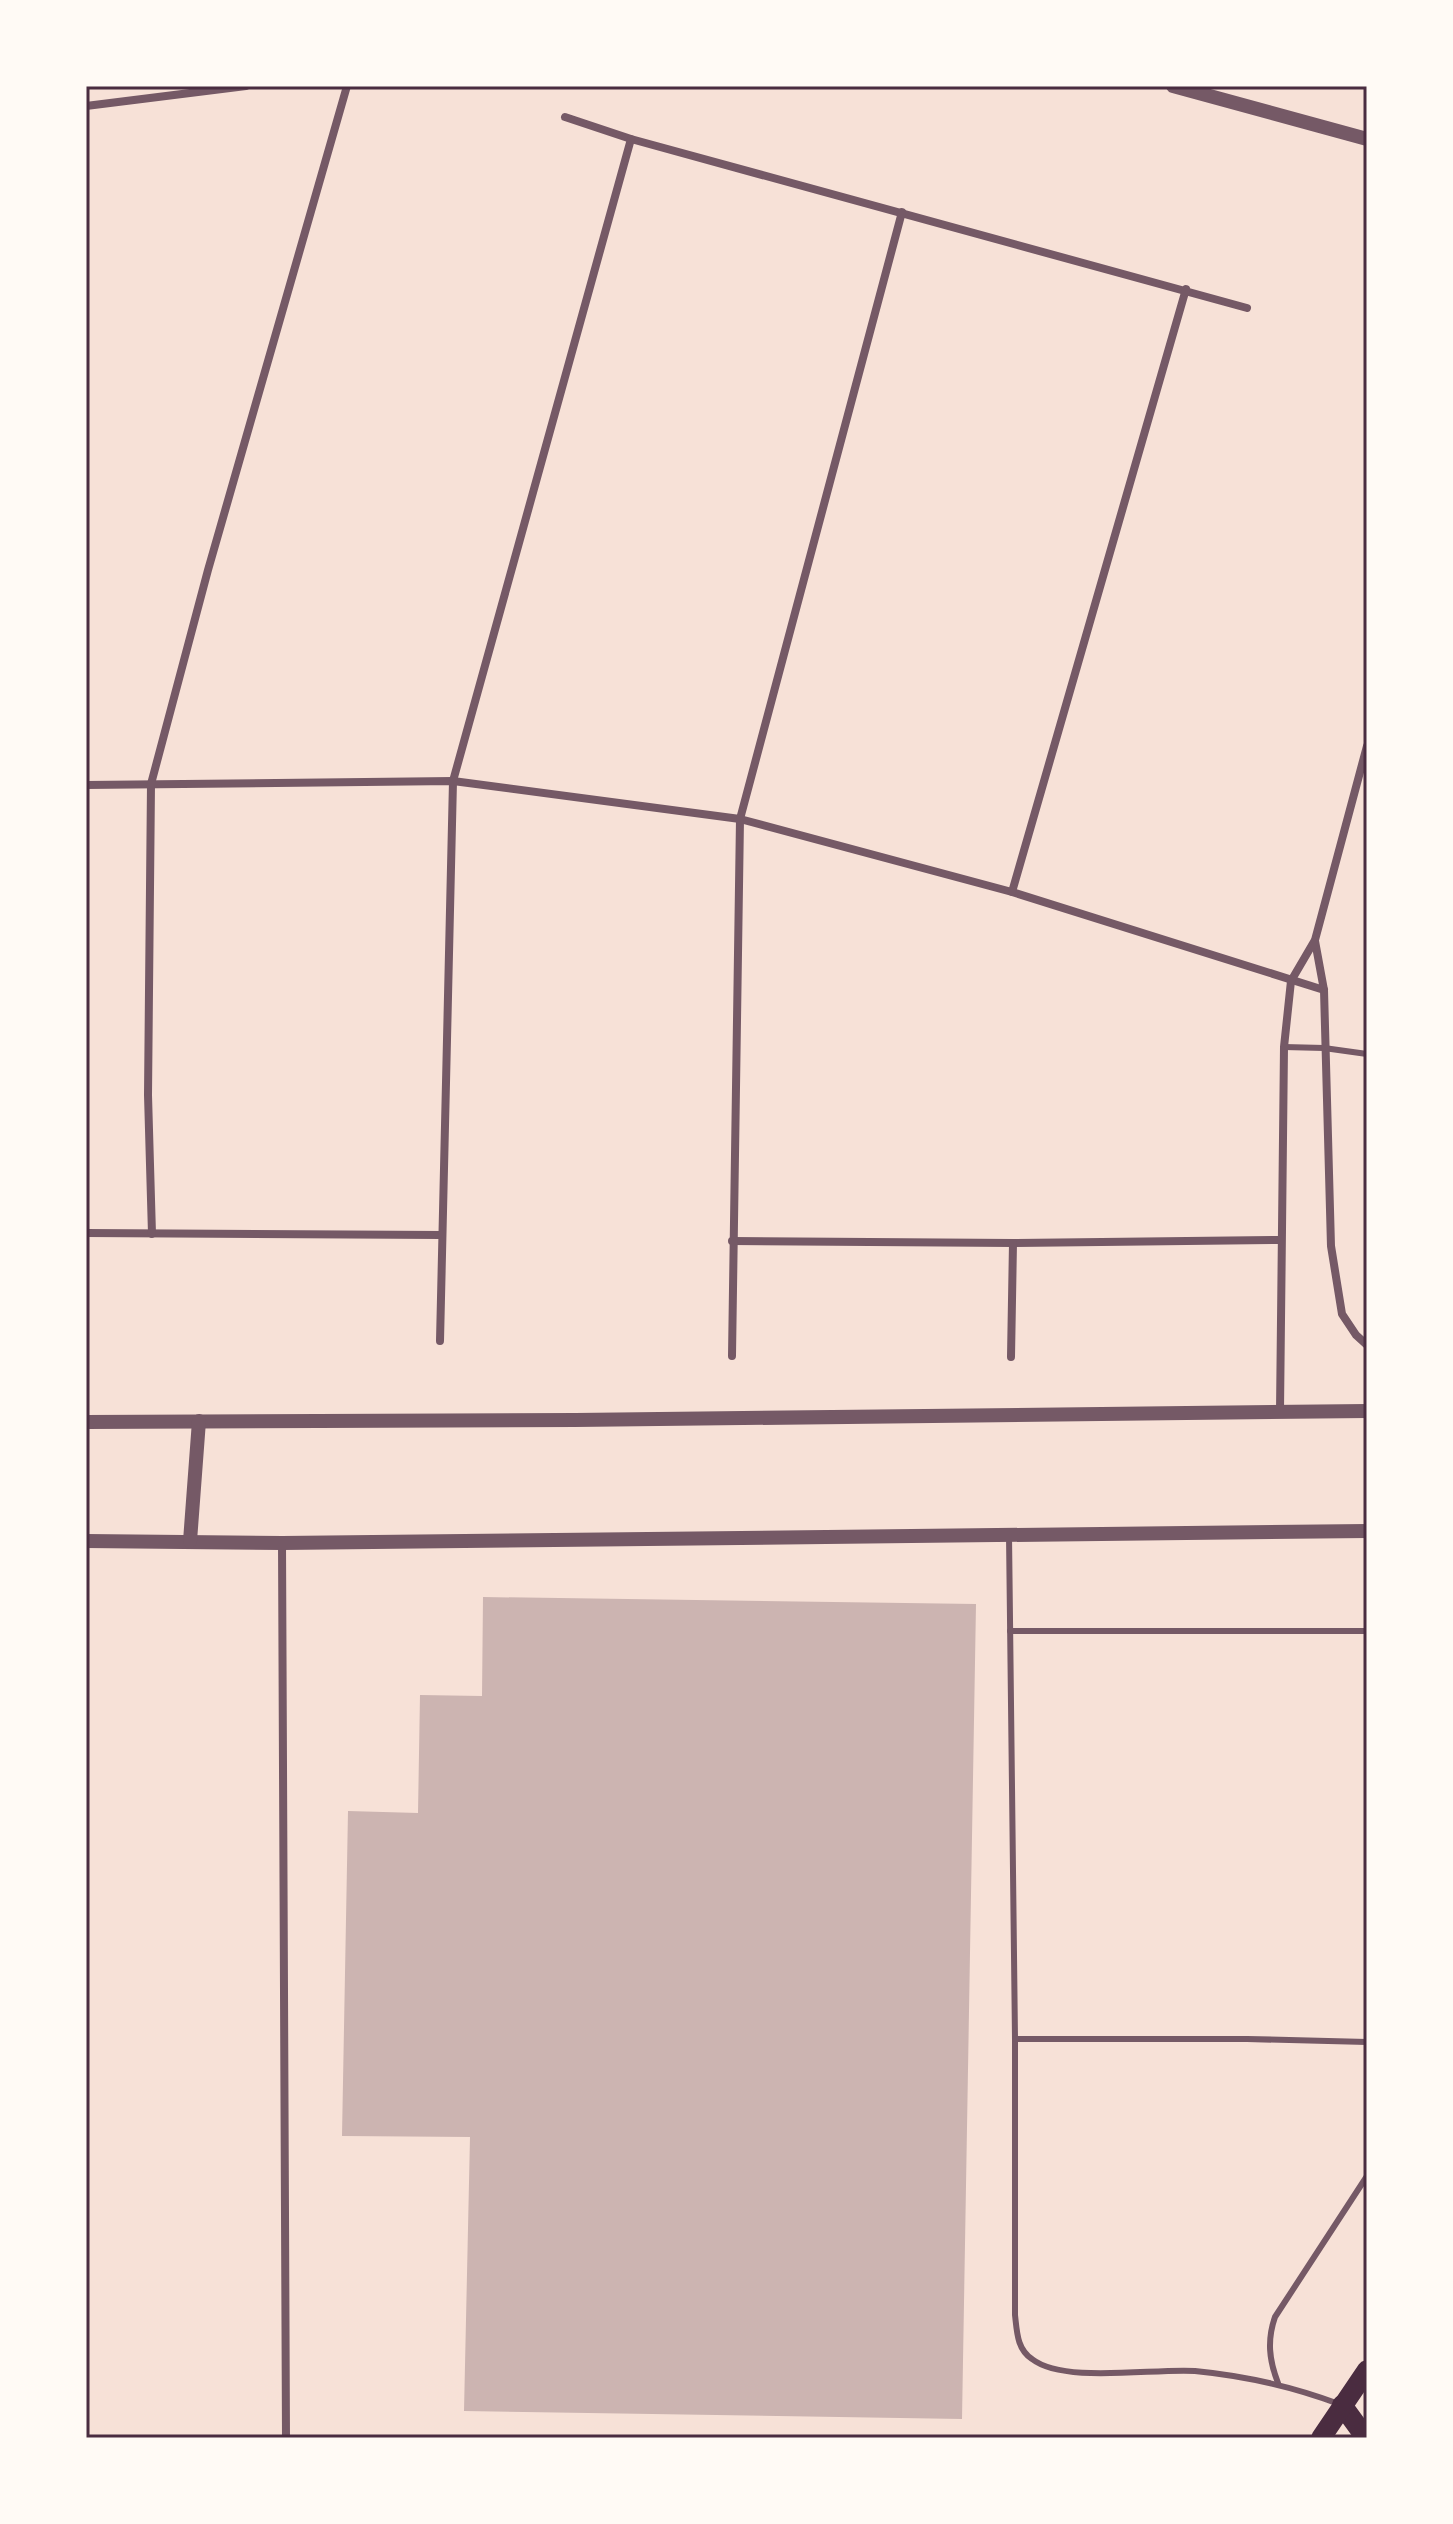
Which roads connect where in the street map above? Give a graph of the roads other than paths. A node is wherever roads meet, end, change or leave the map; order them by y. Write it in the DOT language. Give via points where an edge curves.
graph roads {
  1 [pos="246,86"];
  2 [pos="347,86"];
  3 [pos="1173,86"];
  4 [pos="86,106"];
  5 [pos="565,117"];
  6 [pos="631,139"];
  7 [pos="1367,139"];
  8 [pos="902,212"];
  9 [pos="1186,289"];
  10 [pos="1247,308"];
  11 [pos="1367,746"];
  12 [pos="453,781"];
  13 [pos="151,784"];
  14 [pos="86,785"];
  15 [pos="740,819"];
  16 [pos="1012,892"];
  17 [pos="1315,940"];
  18 [pos="1291,981"];
  19 [pos="1324,990"];
  20 [pos="1284,1047"];
  21 [pos="1324,1048"];
  22 [pos="1367,1054"];
  23 [pos="86,1233"];
  24 [pos="152,1234"];
  25 [pos="442,1235"];
  26 [pos="1281,1240"];
  27 [pos="732,1241"];
  28 [pos="1013,1243"];
  29 [pos="440,1341"];
  30 [pos="1367,1345"];
  31 [pos="732,1356"];
  32 [pos="1011,1357"];
  33 [pos="1280,1411"];
  34 [pos="1367,1411"];
  35 [pos="199,1421"];
  36 [pos="86,1422"];
  37 [pos="1367,1531"];
  38 [pos="1009,1535"];
  39 [pos="86,1541"];
  40 [pos="190,1541"];
  41 [pos="282,1543"];
  42 [pos="1010,1631"];
  43 [pos="1367,1631"];
  44 [pos="1015,2039"];
  45 [pos="1367,2042"];
  46 [pos="1367,2176"];
  47 [pos="1367,2370"];
  48 [pos="1278,2383"];
  49 [pos="1342,2405"];
  50 [pos="286,2438"];
  51 [pos="1321,2438"];
  52 [pos="1366,2438"];
  1 -- 4 [label="street"];
  2 -- 13 [label="street"];
  3 -- 7 [label="street"];
  5 -- 6 [label="street"];
  6 -- 8 [label="street"];
  6 -- 12 [label="street"];
  8 -- 9 [label="street"];
  8 -- 15 [label="street"];
  9 -- 10 [label="street"];
  9 -- 16 [label="street"];
  11 -- 17 [label="street"];
  12 -- 13 [label="street"];
  12 -- 15 [label="street"];
  12 -- 25 [label="street"];
  13 -- 14 [label="street"];
  13 -- 24 [label="street"];
  15 -- 16 [label="street"];
  15 -- 27 [label="street"];
  16 -- 18 [label="street"];
  17 -- 18 [label="street"];
  17 -- 19 [label="street"];
  18 -- 19 [label="street"];
  18 -- 20 [label="street"];
  19 -- 21 [label="street"];
  20 -- 21 [label="lane"];
  20 -- 26 [label="street"];
  21 -- 22 [label="lane"];
  21 -- 30 [label="street" via="1331,1246 1338,1298 1342,1314"];
  23 -- 24 [label="street"];
  24 -- 25 [label="street"];
  25 -- 29 [label="street"];
  26 -- 28 [label="street"];
  26 -- 33 [label="street"];
  27 -- 28 [label="street"];
  27 -- 31 [label="street"];
  28 -- 32 [label="street"];
  33 -- 34 [label="street"];
  33 -- 35 [label="street"];
  35 -- 36 [label="street"];
  35 -- 40 [label="street"];
  37 -- 38 [label="street"];
  38 -- 41 [label="street"];
  38 -- 42 [label="lane"];
  39 -- 40 [label="street"];
  40 -- 41 [label="street"];
  41 -- 50 [label="street"];
  42 -- 43 [label="lane"];
  42 -- 44 [label="lane"];
  44 -- 45 [label="lane"];
  44 -- 48 [label="lane" via="1015,2315 1022,2350 1050,2369 1191,2371"];
  46 -- 48 [label="lane" via="1275,2317 1269,2349"];
  47 -- 49 [label="main road"];
  48 -- 49 [label="lane"];
  49 -- 51 [label="main road"];
  49 -- 52 [label="main road"];
}
